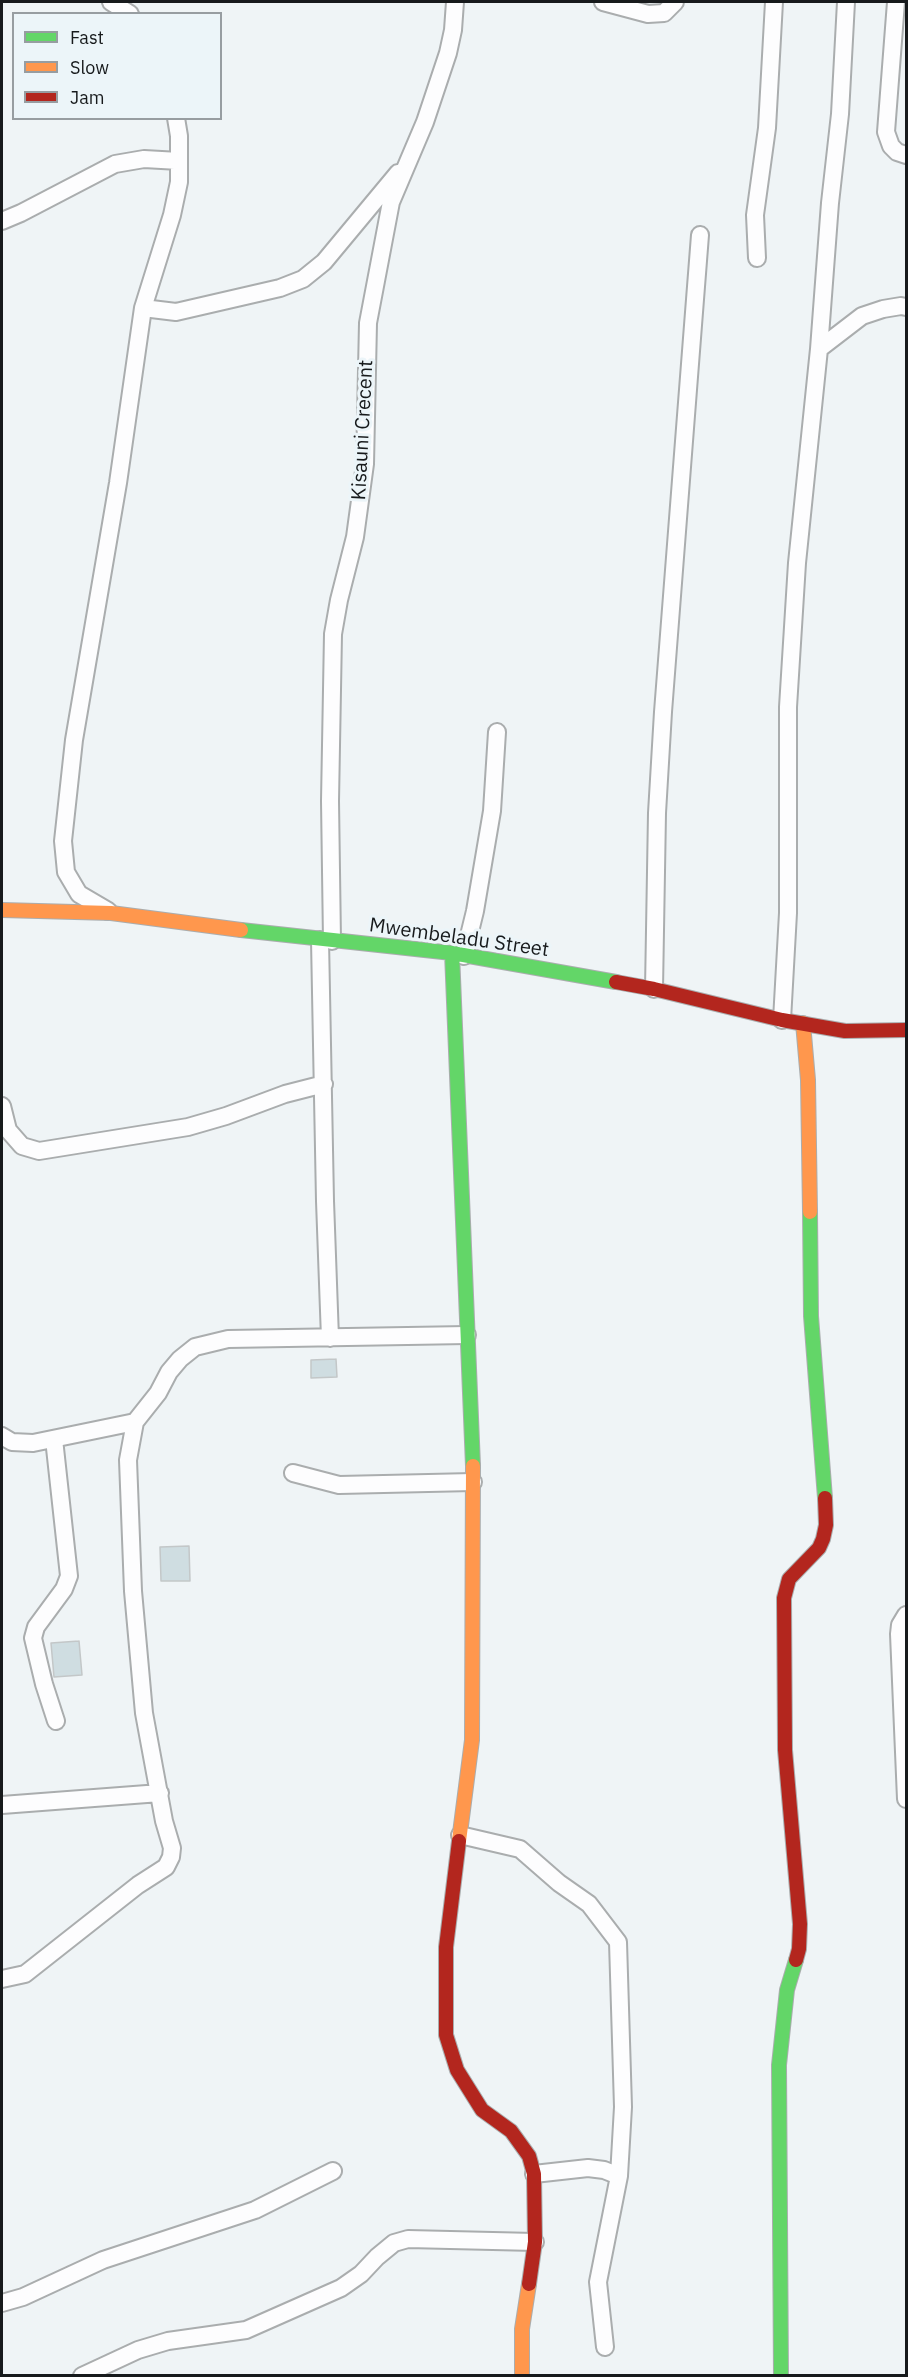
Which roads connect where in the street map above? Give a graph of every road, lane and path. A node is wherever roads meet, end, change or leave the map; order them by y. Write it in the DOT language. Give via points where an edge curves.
graph roads {
  1 [pos="111,2"];
  2 [pos="455,2"];
  3 [pos="605,2"];
  4 [pos="675,2"];
  5 [pos="774,2"];
  6 [pos="846,2"];
  7 [pos="896,2"];
  8 [pos="127,12"];
  9 [pos="176,120"];
  10 [pos="906,155"];
  11 [pos="179,161"];
  12 [pos="406,163"];
  13 [pos="2,221"];
  14 [pos="700,235"];
  15 [pos="757,258"];
  16 [pos="906,307"];
  17 [pos="143,308"];
  18 [pos="819,349"];
  19 [pos="497,732"];
  20 [pos="2,910"];
  21 [pos="111,914"];
  22 [pos="326,940"];
  23 [pos="458,954"];
  24 [pos="654,989"];
  25 [pos="782,1020"];
  26 [pos="803,1023"];
  27 [pos="906,1030"];
  28 [pos="324,1084"];
  29 [pos="2,1106"];
  30 [pos="467,1335"];
  31 [pos="330,1338"];
  32 [pos="135,1422"];
  33 [pos="2,1436"];
  34 [pos="54,1439"];
  35 [pos="293,1473"];
  36 [pos="473,1482"];
  37 [pos="906,1615"];
  38 [pos="56,1721"];
  39 [pos="160,1793"];
  40 [pos="906,1799"];
  41 [pos="2,1805"];
  42 [pos="460,1835"];
  43 [pos="2,1979"];
  44 [pos="333,2171"];
  45 [pos="534,2174"];
  46 [pos="619,2176"];
  47 [pos="535,2242"];
  48 [pos="2,2303"];
  49 [pos="604,2347"];
  50 [pos="82,2376"];
  51 [pos="522,2376"];
  52 [pos="781,2376"];
  1 -- 8 [label="street"];
  2 -- 12 [label="street, Kisauni Crecent" via="448,53 425,122"];
  3 -- 4 [label="street" via="648,14 664,13"];
  5 -- 15 [label="street" via="767,128 755,215"];
  6 -- 18 [label="street"];
  7 -- 10 [label="street" via="886,132 891,146"];
  9 -- 11 [label="street"];
  11 -- 13 [label="street" via="144,159 115,164"];
  11 -- 17 [label="street" via="172,215"];
  12 -- 17 [label="street" via="324,262 303,279 176,312"];
  12 -- 22 [label="street, Kisauni Crecent" via="391,202 368,323 362,495 333,634"];
  14 -- 24 [label="street" via="663,712"];
  16 -- 18 [label="street" via="862,316"];
  17 -- 21 [label="street" via="74,741 63,841 66,872 79,894"];
  18 -- 25 [label="street" via="788,696 788,913"];
  19 -- 23 [label="street" via="492,811 475,911"];
  20 -- 21 [label="street, Mwembeladu Street"];
  21 -- 22 [label="street, Mwembeladu Street"];
  22 -- 23 [label="street, Mwembeladu Street"];
  22 -- 28 [label="street, Kisauni Crecent"];
  23 -- 24 [label="street, Mwembeladu Street"];
  23 -- 30 [label="street"];
  24 -- 25 [label="street, Mwembeladu Street"];
  25 -- 26 [label="street, Mwembeladu Street"];
  26 -- 27 [label="street, Mwembeladu Street" via="845,1031"];
  26 -- 52 [label="street" via="808,1080 811,1316 825,1525 819,1548 789,1580 784,1598 785,1750 800,1924 799,1948 787,1990 779,2065"];
  28 -- 29 [label="street" via="188,1127 39,1151 22,1146 8,1130"];
  28 -- 31 [label="street, Kisauni Crecent"];
  30 -- 31 [label="street"];
  30 -- 36 [label="street"];
  31 -- 32 [label="street" via="228,1340 195,1347 174,1365"];
  32 -- 34 [label="street"];
  32 -- 39 [label="street" via="128,1460 133,1591 144,1713"];
  33 -- 34 [label="street" via="12,1442"];
  34 -- 38 [label="street" via="69,1576 33,1638"];
  35 -- 36 [label="street" via="339,1485"];
  36 -- 42 [label="street" via="472,1740"];
  37 -- 40 [label="street" via="899,1634"];
  39 -- 41 [label="street"];
  39 -- 43 [label="street" via="172,1848 166,1868 138,1885 25,1974"];
  42 -- 45 [label="street" via="446,1947 446,2036 457,2070 482,2110 511,2131 529,2156"];
  42 -- 46 [label="street" via="520,1849 589,1904 618,1942 623,2107"];
  44 -- 48 [label="street" via="255,2210 103,2260"];
  45 -- 46 [label="street" via="588,2168"];
  45 -- 47 [label="street"];
  46 -- 49 [label="street" via="598,2282"];
  47 -- 50 [label="street" via="408,2239 394,2243 341,2288 246,2330 168,2341"];
  47 -- 51 [label="street" via="522,2329"];
}
